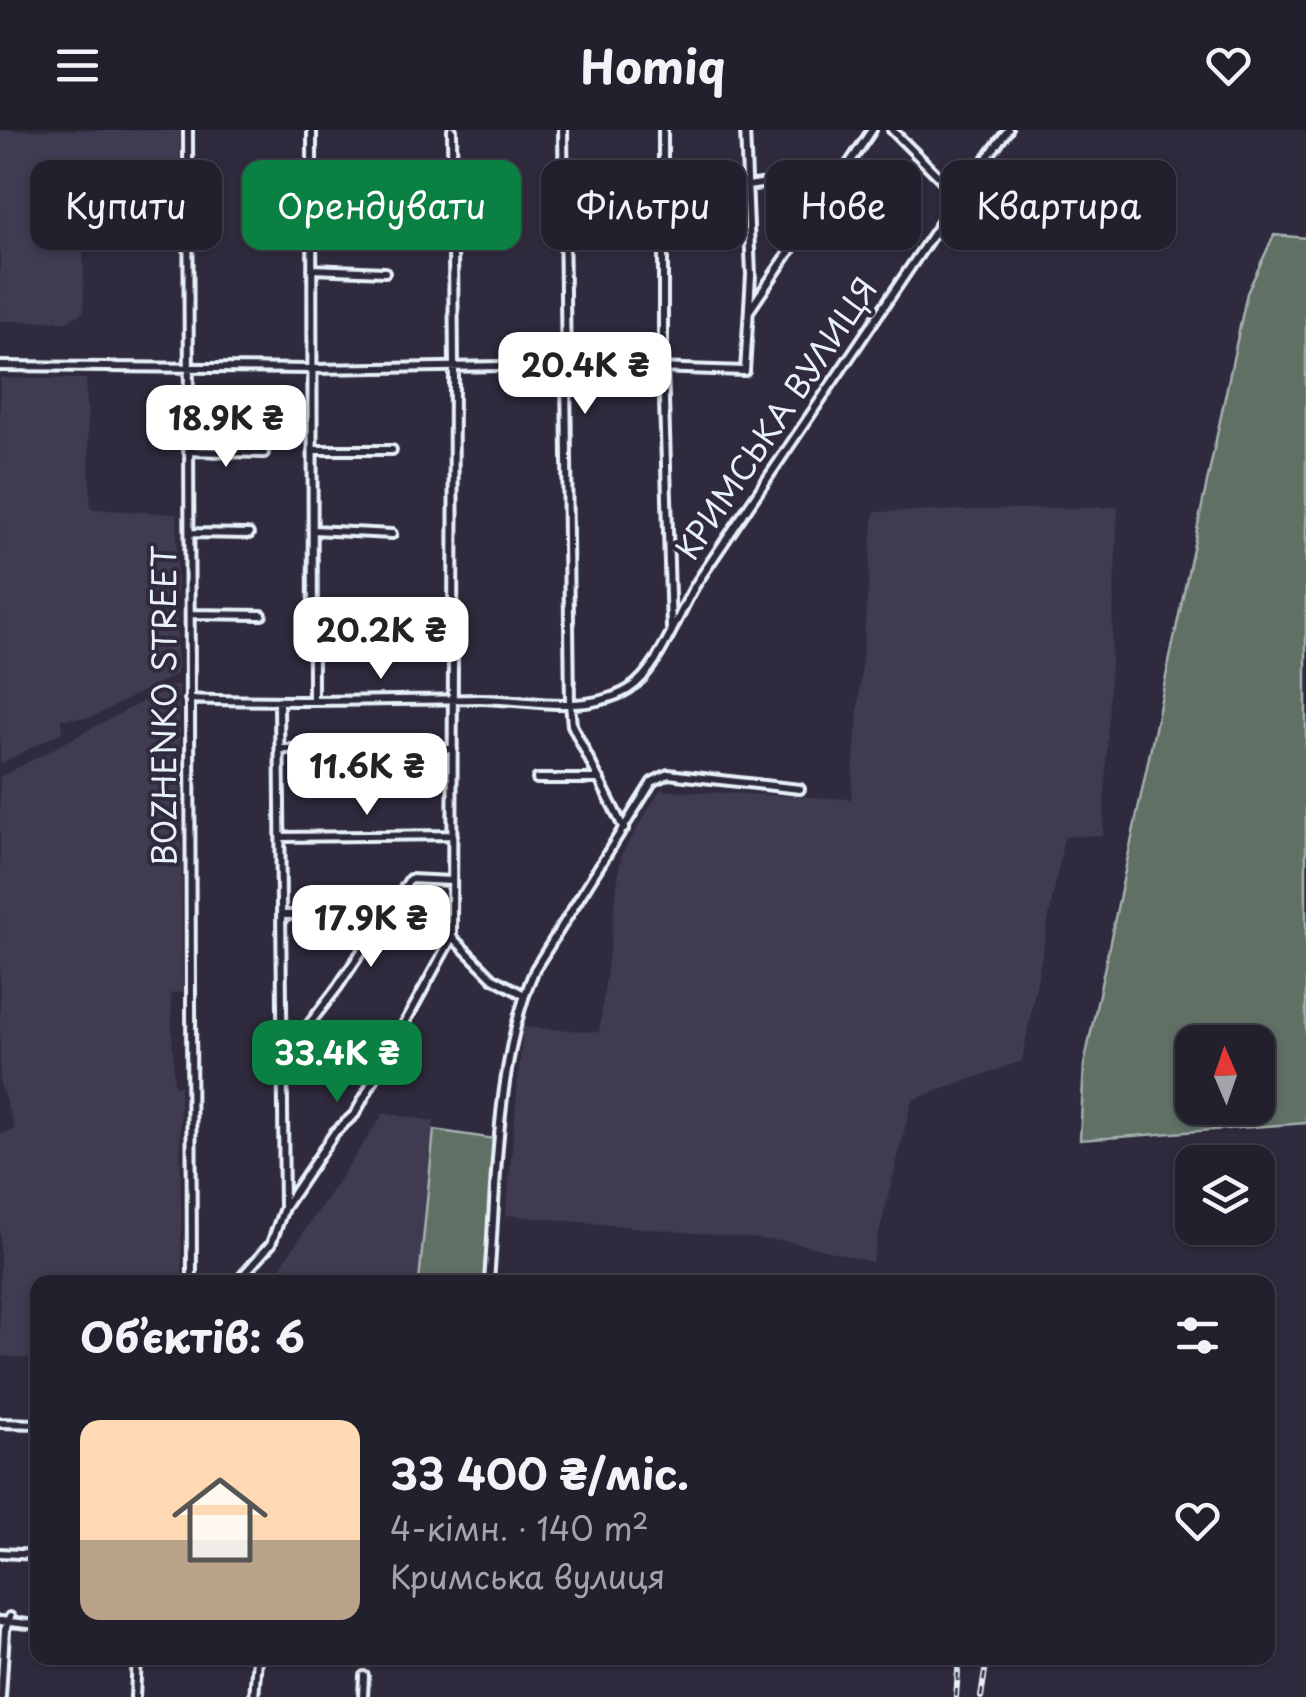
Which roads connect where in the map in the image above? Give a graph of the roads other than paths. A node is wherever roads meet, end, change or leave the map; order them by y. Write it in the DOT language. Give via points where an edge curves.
graph roads {
  1 [pos="188,130"];
  2 [pos="312,130"];
  3 [pos="452,130"];
  4 [pos="564,130"];
  5 [pos="663,130"];
  6 [pos="746,130"];
  7 [pos="872,130"];
  8 [pos="892,130"];
  9 [pos="1008,130"];
  10 [pos="312,160"];
  11 [pos="851,160"];
  12 [pos="985,160"];
  13 [pos="941,180"];
  14 [pos="766,183"];
  15 [pos="748,186"];
  16 [pos="941,222"];
  17 [pos="312,250"];
  18 [pos="790,250"];
  19 [pos="312,270"];
  20 [pos="385,272"];
  21 [pos="747,314"];
  22 [pos="566,365"];
  23 [pos="0,366"];
  24 [pos="454,366"];
  25 [pos="188,367"];
  26 [pos="663,367"];
  27 [pos="312,369"];
  28 [pos="312,450"];
  29 [pos="392,450"];
  30 [pos="188,451"];
  31 [pos="264,453"];
  32 [pos="313,530"];
  33 [pos="190,533"];
  34 [pos="248,534"];
  35 [pos="392,534"];
  36 [pos="190,614"];
  37 [pos="262,614"];
  38 [pos="313,616"];
  39 [pos="391,617"];
  40 [pos="671,634"];
  41 [pos="189,699"];
  42 [pos="313,700"];
  43 [pos="453,700"];
  44 [pos="279,703"];
  45 [pos="570,704"];
  46 [pos="280,749"];
  47 [pos="453,749"];
  48 [pos="537,779"];
  49 [pos="600,779"];
  50 [pos="800,789"];
  51 [pos="624,829"];
  52 [pos="453,835"];
  53 [pos="281,837"];
  54 [pos="452,881"];
  55 [pos="384,914"];
  56 [pos="282,916"];
  57 [pos="452,937"];
  58 [pos="524,995"];
  59 [pos="284,1038"];
  60 [pos="284,1208"];
  61 [pos="192,1275"];
  62 [pos="244,1275"];
  63 [pos="489,1275"];
  64 [pos="0,1423"];
  65 [pos="30,1424"];
  66 [pos="0,1553"];
  67 [pos="30,1555"];
  68 [pos="6,1620"];
  69 [pos="136,1665"];
  70 [pos="256,1665"];
  71 [pos="364,1676"];
  72 [pos="0,1697"];
  73 [pos="135,1697"];
  74 [pos="254,1697"];
  75 [pos="363,1697"];
  1 -- 25 [label="street, BOZHENKO STREET"];
  2 -- 10 [label="street"];
  3 -- 24 [label="street"];
  4 -- 22 [label="street"];
  5 -- 26 [label="street"];
  6 -- 15 [label="street"];
  7 -- 11 [label="street"];
  8 -- 13 [label="street"];
  9 -- 12 [label="street, КРИМСЬКА ВУЛИЦЯ"];
  14 -- 15 [label="street"];
  15 -- 21 [label="street"];
  16 -- 40 [label="street, КРИМСЬКА ВУЛИЦЯ" via="679,610"];
  17 -- 19 [label="street"];
  18 -- 21 [label="street"];
  19 -- 20 [label="street"];
  19 -- 27 [label="street"];
  21 -- 26 [label="street" via="746,371"];
  22 -- 24 [label="street"];
  22 -- 26 [label="street"];
  22 -- 45 [label="street"];
  23 -- 25 [label="street"];
  24 -- 27 [label="street"];
  24 -- 43 [label="street"];
  25 -- 27 [label="street"];
  25 -- 30 [label="street, BOZHENKO STREET"];
  26 -- 40 [label="street"];
  27 -- 28 [label="street"];
  28 -- 29 [label="street"];
  28 -- 32 [label="street"];
  30 -- 31 [label="street"];
  30 -- 33 [label="street, BOZHENKO STREET"];
  32 -- 35 [label="street"];
  32 -- 38 [label="street"];
  33 -- 34 [label="street"];
  33 -- 36 [label="street, BOZHENKO STREET"];
  36 -- 37 [label="street"];
  36 -- 41 [label="street, BOZHENKO STREET"];
  38 -- 39 [label="street"];
  38 -- 42 [label="street"];
  40 -- 45 [label="street, КРИМСЬКА ВУЛИЦЯ" via="631,688"];
  41 -- 44 [label="street, КРИМСЬКА ВУЛИЦЯ"];
  41 -- 61 [label="street, BOZHENKO STREET"];
  42 -- 43 [label="street, КРИМСЬКА ВУЛИЦЯ"];
  42 -- 44 [label="street, КРИМСЬКА ВУЛИЦЯ"];
  43 -- 45 [label="street, КРИМСЬКА ВУЛИЦЯ"];
  43 -- 47 [label="street"];
  44 -- 46 [label="street"];
  45 -- 49 [label="street" via="572,725"];
  46 -- 47 [label="street"];
  46 -- 53 [label="street"];
  47 -- 52 [label="street"];
  48 -- 49 [label="street"];
  49 -- 51 [label="street"];
  50 -- 51 [label="street" via="668,774 652,782"];
  51 -- 58 [label="street"];
  52 -- 53 [label="street"];
  52 -- 54 [label="street"];
  53 -- 56 [label="street"];
  54 -- 55 [label="street" via="410,879"];
  54 -- 57 [label="street"];
  55 -- 56 [label="street"];
  55 -- 59 [label="street" via="307,1027"];
  56 -- 59 [label="street"];
  57 -- 58 [label="street" via="493,978"];
  57 -- 60 [label="street" via="354,1114"];
  58 -- 63 [label="street" via="514,1026"];
  59 -- 60 [label="street"];
  60 -- 62 [label="street" via="272,1244"];
  64 -- 65 [label="street"];
  66 -- 67 [label="street"];
  68 -- 72 [label="street"];
  69 -- 73 [label="street"];
  70 -- 74 [label="street"];
  71 -- 75 [label="street"];
}
